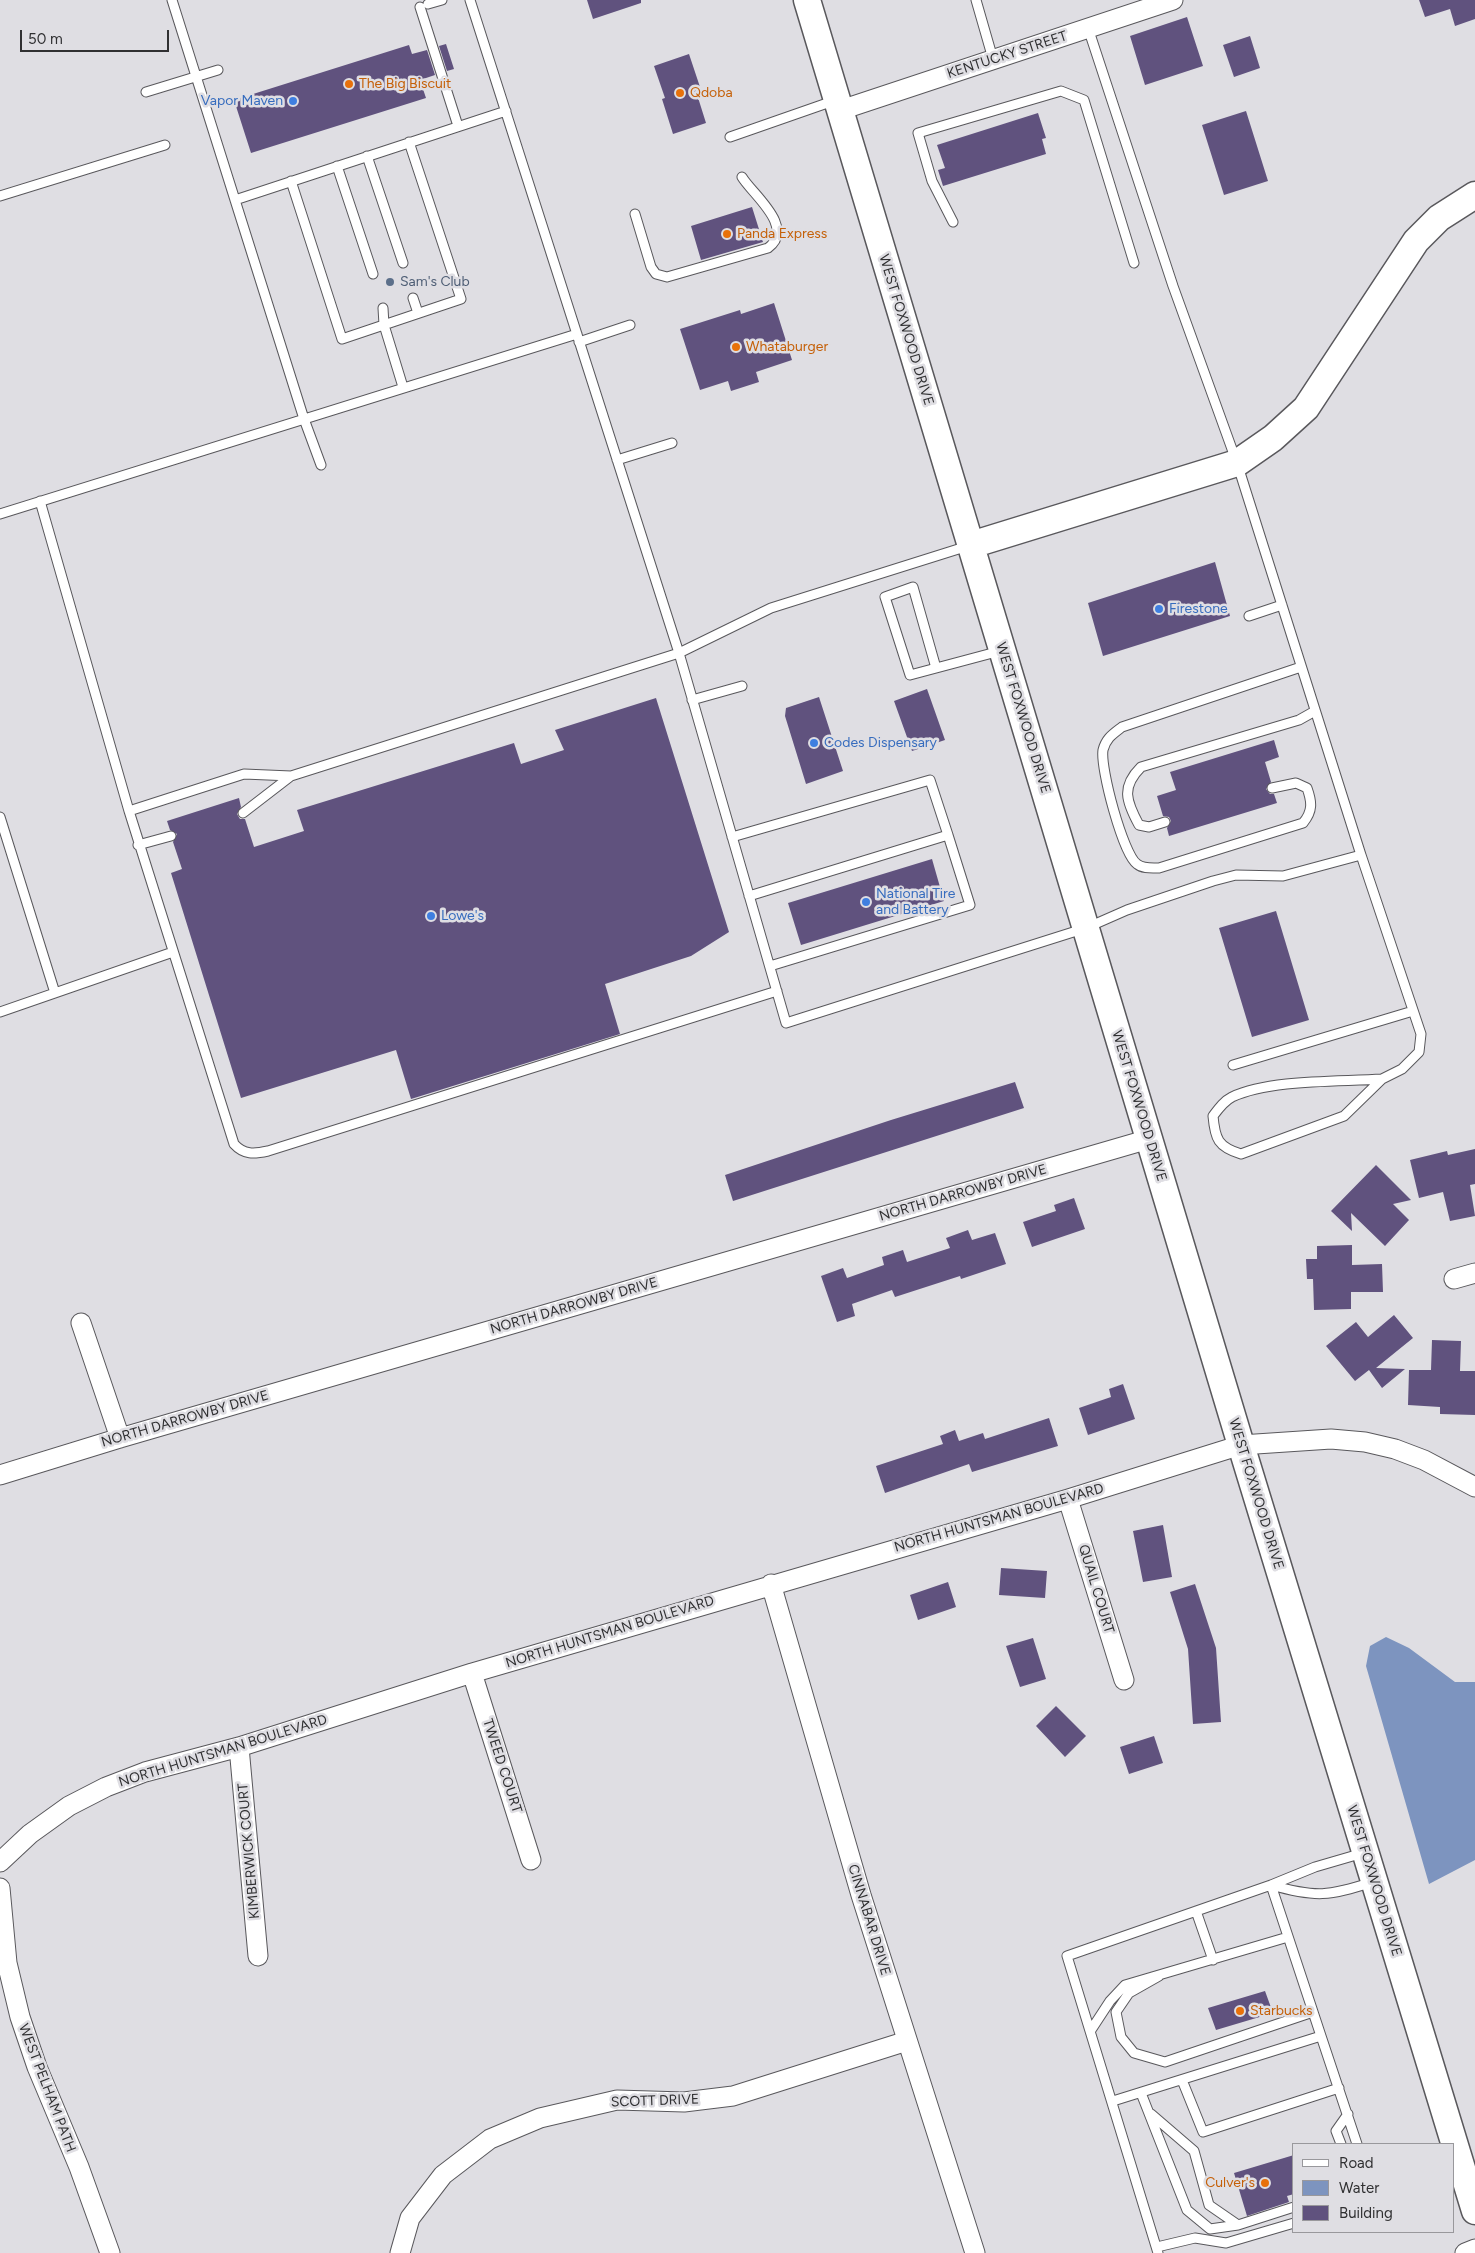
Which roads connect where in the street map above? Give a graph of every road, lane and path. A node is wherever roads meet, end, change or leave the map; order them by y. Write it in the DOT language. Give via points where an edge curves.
graph roads {
  1 [pos="172,0"];
  2 [pos="442,0"];
  3 [pos="470,0"];
  4 [pos="806,0"];
  5 [pos="976,0"];
  6 [pos="1165,1"];
  7 [pos="1088,28"];
  8 [pos="993,60"];
  9 [pos="218,70"];
  10 [pos="196,78"];
  11 [pos="146,92"];
  12 [pos="839,105"];
  13 [pos="506,111"];
  14 [pos="458,126"];
  15 [pos="730,137"];
  16 [pos="409,142"];
  17 [pos="165,144"];
  18 [pos="367,156"];
  19 [pos="337,166"];
  20 [pos="742,177"];
  21 [pos="291,181"];
  22 [pos="1475,195"];
  23 [pos="0,196"];
  24 [pos="235,200"];
  25 [pos="635,214"];
  26 [pos="953,222"];
  27 [pos="403,263"];
  28 [pos="1134,263"];
  29 [pos="373,274"];
  30 [pos="413,298"];
  31 [pos="383,308"];
  32 [pos="418,313"];
  33 [pos="384,325"];
  34 [pos="630,325"];
  35 [pos="578,338"];
  36 [pos="403,387"];
  37 [pos="304,419"];
  38 [pos="672,443"];
  39 [pos="617,460"];
  40 [pos="1237,463"];
  41 [pos="321,465"];
  42 [pos="40,501"];
  43 [pos="0,514"];
  44 [pos="971,545"];
  45 [pos="1282,605"];
  46 [pos="1249,616"];
  47 [pos="1002,650"];
  48 [pos="678,653"];
  49 [pos="1301,667"];
  50 [pos="936,668"];
  51 [pos="742,686"];
  52 [pos="692,700"];
  53 [pos="1315,711"];
  54 [pos="291,776"];
  55 [pos="1272,788"];
  56 [pos="129,812"];
  57 [pos="243,812"];
  58 [pos="0,818"];
  59 [pos="1165,822"];
  60 [pos="948,835"];
  61 [pos="171,836"];
  62 [pos="732,837"];
  63 [pos="138,845"];
  64 [pos="1361,855"];
  65 [pos="750,896"];
  66 [pos="1086,928"];
  67 [pos="172,952"];
  68 [pos="770,966"];
  69 [pos="778,992"];
  70 [pos="55,993"];
  71 [pos="1413,1010"];
  72 [pos="0,1012"];
  73 [pos="1233,1065"];
  74 [pos="1382,1080"];
  75 [pos="1149,1139"];
  76 [pos="1475,1272"];
  77 [pos="1454,1279"];
  78 [pos="82,1323"];
  79 [pos="120,1438"];
  80 [pos="1241,1445"];
  81 [pos="0,1475"];
  82 [pos="1475,1487"];
  83 [pos="1068,1499"];
  84 [pos="771,1584"];
  85 [pos="472,1673"];
  86 [pos="1124,1680"];
  87 [pos="239,1747"];
  88 [pos="1366,1853"];
  89 [pos="532,1860"];
  90 [pos="0,1862"];
  91 [pos="1375,1882"];
  92 [pos="1271,1885"];
  93 [pos="0,1888"];
  94 [pos="1196,1911"];
  95 [pos="1288,1937"];
  96 [pos="258,1956"];
  97 [pos="1213,1960"];
  98 [pos="1159,1976"];
  99 [pos="1313,2012"];
  100 [pos="1091,2030"];
  101 [pos="1322,2036"];
  102 [pos="907,2041"];
  103 [pos="1182,2080"];
  104 [pos="1340,2088"];
  105 [pos="1141,2093"];
  106 [pos="1113,2101"];
  107 [pos="1149,2113"];
  108 [pos="1348,2114"];
  109 [pos="1341,2143"];
  110 [pos="1357,2143"];
  111 [pos="1455,2143"];
  112 [pos="1455,2144"];
  113 [pos="1292,2208"];
  114 [pos="1475,2210"];
  115 [pos="1292,2224"];
  116 [pos="1238,2225"];
  117 [pos="1475,2249"];
  118 [pos="1158,2250"];
  119 [pos="110,2253"];
  120 [pos="400,2253"];
  121 [pos="975,2253"];
  122 [pos="1465,2253"];
  1 -- 10 [label="lane"];
  2 -- 14 [label="lane" via="424,6"];
  3 -- 13 [label="lane"];
  4 -- 12 [label="main road, WEST FOXWOOD DRIVE"];
  5 -- 8 [label="lane"];
  6 -- 7 [label="street, KENTUCKY STREET"];
  7 -- 8 [label="street, KENTUCKY STREET"];
  7 -- 40 [label="lane" via="1173,286"];
  8 -- 12 [label="street, KENTUCKY STREET"];
  9 -- 10 [label="lane"];
  10 -- 11 [label="lane"];
  10 -- 24 [label="lane"];
  12 -- 15 [label="lane"];
  12 -- 44 [label="main road, WEST FOXWOOD DRIVE"];
  13 -- 14 [label="lane"];
  13 -- 35 [label="lane"];
  14 -- 16 [label="lane"];
  16 -- 18 [label="lane"];
  16 -- 32 [label="lane" via="461,299"];
  17 -- 23 [label="lane"];
  18 -- 19 [label="lane"];
  18 -- 27 [label="lane"];
  19 -- 21 [label="lane"];
  19 -- 29 [label="lane"];
  20 -- 25 [label="lane" via="770,210 776,233 773,245 768,248 667,277 656,274 651,267"];
  21 -- 24 [label="lane"];
  21 -- 33 [label="lane" via="342,339"];
  22 -- 40 [label="main road" via="1439,218 1416,241 1306,408 1273,438"];
  24 -- 37 [label="lane"];
  26 -- 28 [label="lane" via="932,181 918,133 1061,91 1084,100"];
  30 -- 32 [label="lane"];
  31 -- 33 [label="lane"];
  32 -- 33 [label="lane"];
  33 -- 36 [label="lane"];
  34 -- 35 [label="lane"];
  35 -- 36 [label="lane"];
  35 -- 39 [label="lane"];
  36 -- 37 [label="lane"];
  37 -- 41 [label="lane"];
  37 -- 42 [label="lane"];
  38 -- 39 [label="lane"];
  39 -- 48 [label="lane"];
  40 -- 44 [label="main road"];
  40 -- 45 [label="lane"];
  42 -- 43 [label="lane"];
  42 -- 56 [label="lane"];
  44 -- 47 [label="main road, WEST FOXWOOD DRIVE"];
  44 -- 48 [label="lane" via="771,608"];
  45 -- 46 [label="lane"];
  45 -- 49 [label="lane"];
  47 -- 50 [label="lane"];
  47 -- 66 [label="main road, WEST FOXWOOD DRIVE"];
  48 -- 52 [label="lane"];
  48 -- 54 [label="lane"];
  49 -- 53 [label="lane"];
  49 -- 55 [label="lane" via="1122,727 1108,738 1103,751 1108,789 1128,851 1136,863 1146,868 1159,868 1303,823 1310,814 1311,799 1307,788 1296,783"];
  50 -- 50 [label="lane" via="910,675 885,596 913,587"];
  51 -- 52 [label="lane"];
  52 -- 62 [label="lane"];
  53 -- 59 [label="lane" via="1299,720 1141,767 1130,777 1126,791 1131,811 1139,824 1149,826"];
  53 -- 64 [label="lane"];
  54 -- 56 [label="lane" via="244,774"];
  54 -- 57 [label="lane"];
  56 -- 63 [label="lane"];
  58 -- 70 [label="lane"];
  60 -- 62 [label="lane" via="930,780"];
  60 -- 65 [label="lane"];
  60 -- 68 [label="lane" via="970,905"];
  61 -- 63 [label="lane"];
  62 -- 65 [label="lane"];
  63 -- 67 [label="lane"];
  64 -- 66 [label="lane" via="1283,876 1236,875 1128,910"];
  64 -- 71 [label="lane"];
  65 -- 68 [label="lane"];
  66 -- 69 [label="lane" via="786,1023"];
  66 -- 75 [label="main road, WEST FOXWOOD DRIVE"];
  67 -- 69 [label="lane" via="234,1144 240,1151 253,1154"];
  67 -- 70 [label="lane"];
  68 -- 69 [label="lane"];
  70 -- 72 [label="lane"];
  71 -- 73 [label="lane"];
  71 -- 74 [label="lane" via="1421,1034 1419,1052 1402,1069"];
  74 -- 74 [label="lane" via="1267,1088 1232,1097 1213,1116 1218,1140 1228,1150 1241,1154 1344,1116"];
  75 -- 79 [label="street, NORTH DARROWBY DRIVE"];
  75 -- 80 [label="main road, WEST FOXWOOD DRIVE"];
  76 -- 77 [label="street"];
  78 -- 79 [label="street"];
  79 -- 81 [label="street, NORTH DARROWBY DRIVE"];
  80 -- 82 [label="street, NORTH HUNTSMAN BOULEVARD" via="1331,1439 1365,1442 1424,1460"];
  80 -- 83 [label="street, NORTH HUNTSMAN BOULEVARD"];
  80 -- 88 [label="main road, WEST FOXWOOD DRIVE"];
  83 -- 84 [label="street, NORTH HUNTSMAN BOULEVARD"];
  83 -- 86 [label="street, QUAIL COURT"];
  84 -- 85 [label="street, NORTH HUNTSMAN BOULEVARD"];
  84 -- 102 [label="street, CINNABAR DRIVE"];
  85 -- 87 [label="street, NORTH HUNTSMAN BOULEVARD"];
  85 -- 89 [label="street, TWEED COURT"];
  87 -- 90 [label="street, NORTH HUNTSMAN BOULEVARD" via="145,1772 106,1787 61,1812 30,1834"];
  87 -- 96 [label="street, KIMBERWICK COURT"];
  88 -- 91 [label="main road, WEST FOXWOOD DRIVE"];
  88 -- 92 [label="lane" via="1315,1867"];
  91 -- 92 [label="lane" via="1333,1894 1303,1894"];
  91 -- 111 [label="main road, WEST FOXWOOD DRIVE"];
  92 -- 94 [label="lane"];
  92 -- 95 [label="lane"];
  93 -- 119 [label="street, WEST PELHAM PATH" via="7,1963 20,2017"];
  94 -- 97 [label="lane"];
  94 -- 100 [label="lane" via="1067,1956"];
  95 -- 97 [label="lane"];
  95 -- 99 [label="lane"];
  97 -- 98 [label="lane"];
  98 -- 99 [label="lane" via="1129,1993 1116,2012 1121,2036 1134,2053 1165,2062"];
  98 -- 100 [label="lane" via="1125,1985"];
  99 -- 101 [label="lane"];
  100 -- 106 [label="lane"];
  101 -- 103 [label="lane"];
  101 -- 104 [label="lane"];
  102 -- 120 [label="street, SCOTT DRIVE" via="732,2096 684,2102 617,2100 540,2118 490,2139 443,2175 410,2218"];
  102 -- 121 [label="street, CINNABAR DRIVE"];
  103 -- 104 [label="lane" via="1203,2132"];
  103 -- 105 [label="lane"];
  104 -- 108 [label="lane"];
  105 -- 106 [label="lane"];
  105 -- 107 [label="lane"];
  106 -- 118 [label="lane"];
  107 -- 116 [label="lane" via="1194,2151 1209,2204"];
  107 -- 116 [label="lane" via="1187,2210 1210,2229"];
  108 -- 109 [label="lane" via="1336,2131"];
  108 -- 110 [label="lane"];
  112 -- 114 [label="main road, WEST FOXWOOD DRIVE"];
  113 -- 116 [label="lane"];
  115 -- 118 [label="lane" via="1226,2243 1195,2238"];
  117 -- 122 [label="street"];
}
